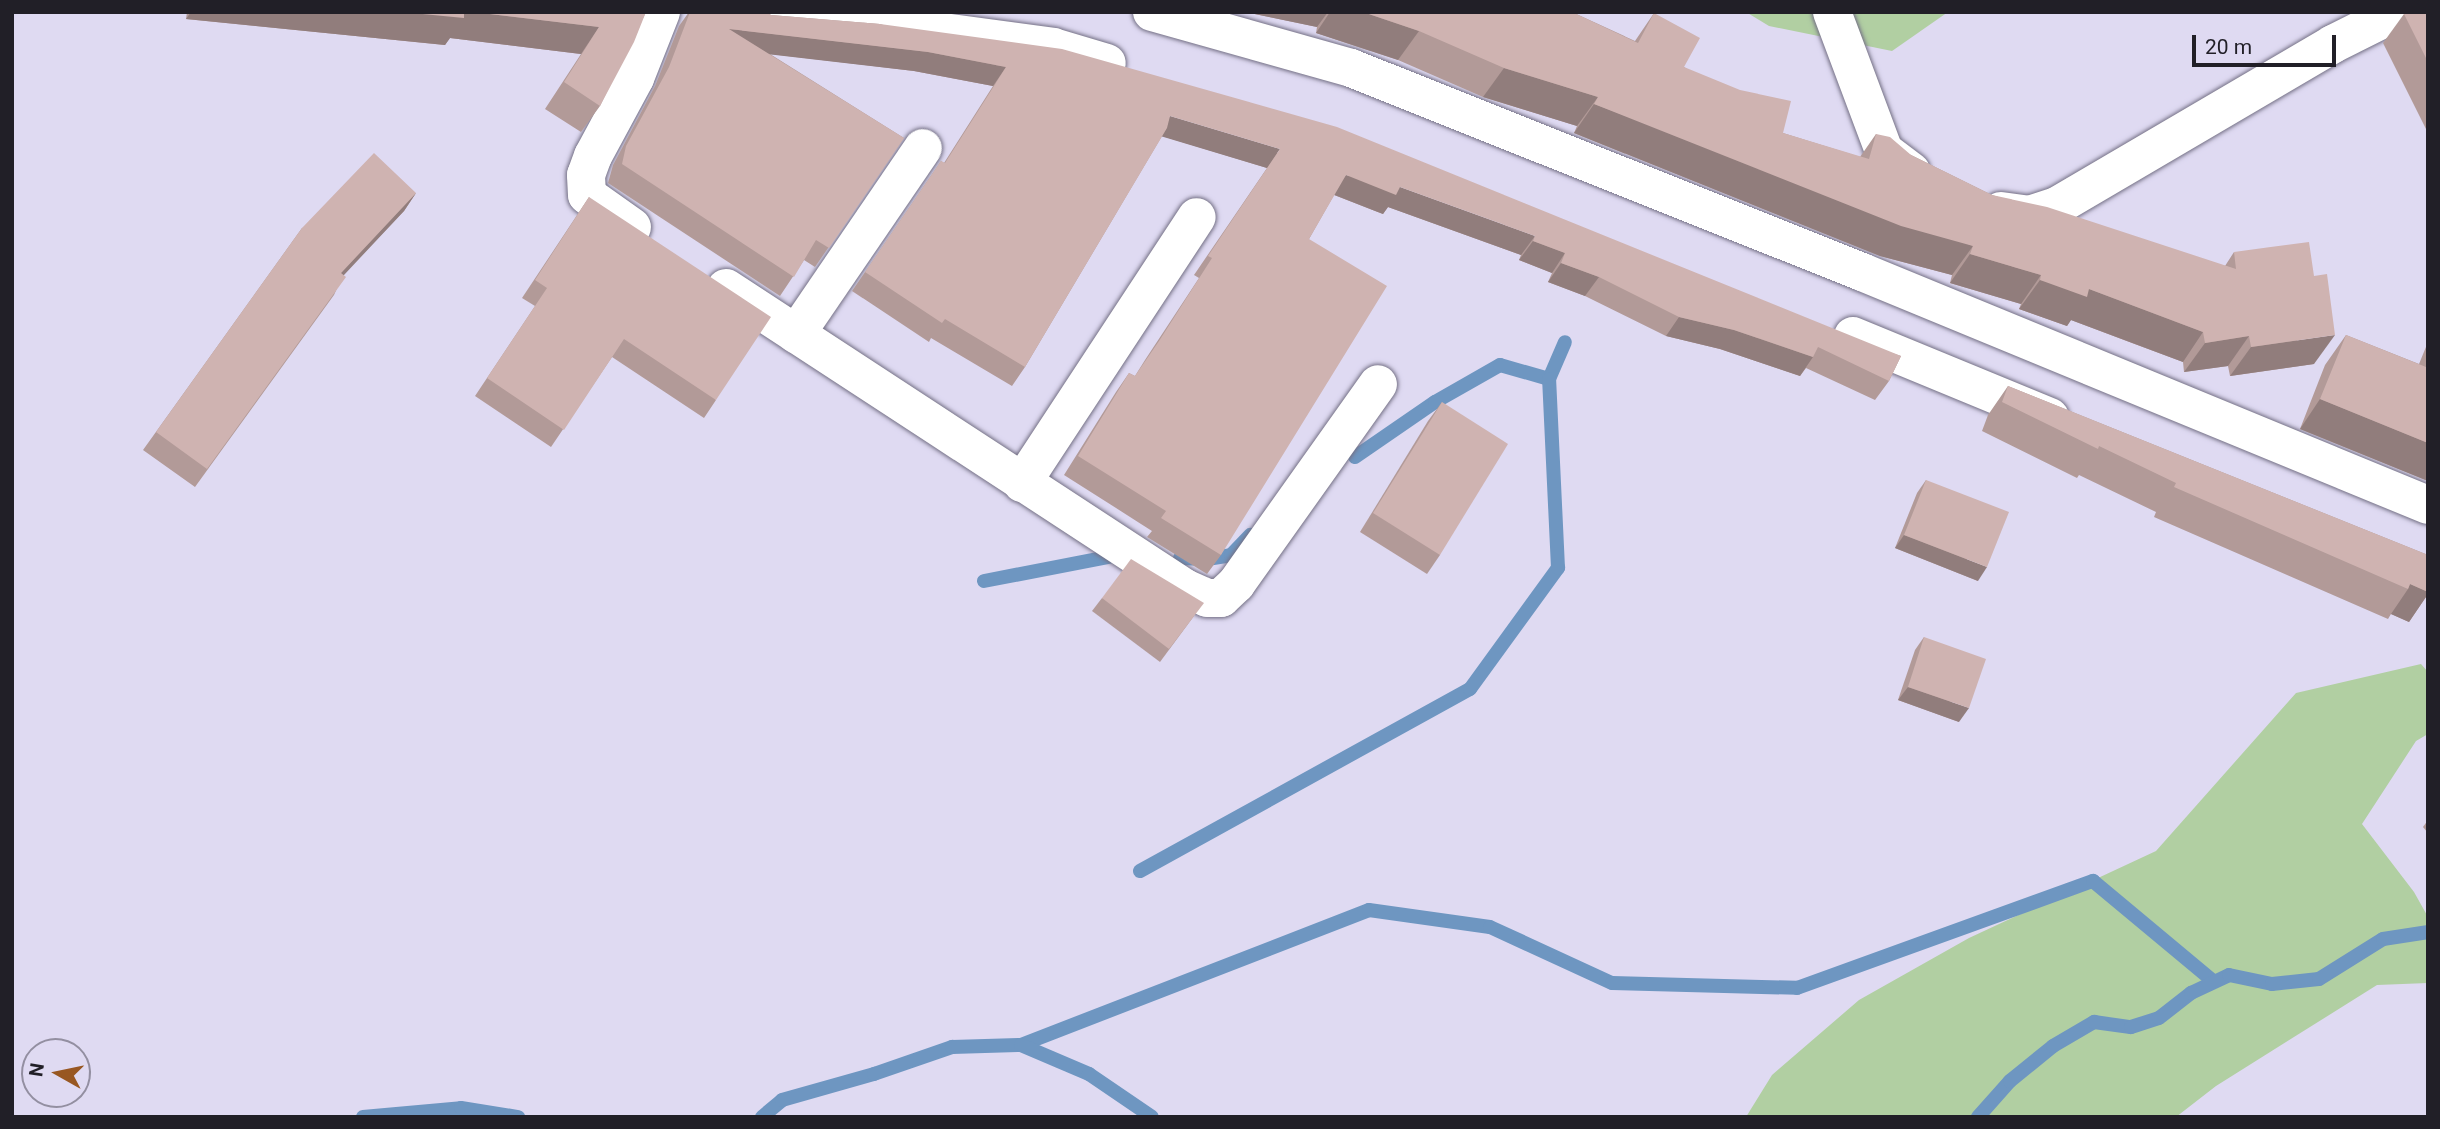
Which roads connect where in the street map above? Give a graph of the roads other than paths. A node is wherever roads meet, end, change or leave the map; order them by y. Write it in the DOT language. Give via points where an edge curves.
graph roads {
  1 [pos="661,12"];
  2 [pos="760,12"];
  3 [pos="1152,12"];
  4 [pos="1832,12"];
  5 [pos="2397,12"];
  6 [pos="1146,74"];
  7 [pos="923,148"];
  8 [pos="1197,216"];
  9 [pos="657,243"];
  10 [pos="692,266"];
  11 [pos="1825,325"];
  12 [pos="796,334"];
  13 [pos="1378,384"];
  14 [pos="2081,429"];
  15 [pos="1022,482"];
  16 [pos="2428,505"];
  1 -- 9 [label="street" via="635,78 586,175 586,195"];
  2 -- 6 [label="street" via="1053,47"];
  3 -- 16 [label="street" via="1351,68"];
  4 -- 5 [label="street" via="1884,151 1900,165 1956,193 2004,212 2029,215 2057,206 2333,44"];
  7 -- 12 [label="street"];
  8 -- 15 [label="street"];
  10 -- 12 [label="street"];
  11 -- 14 [label="street"];
  12 -- 15 [label="street"];
  13 -- 15 [label="street" via="1236,584 1221,598 1207,598 1185,588"];
}
